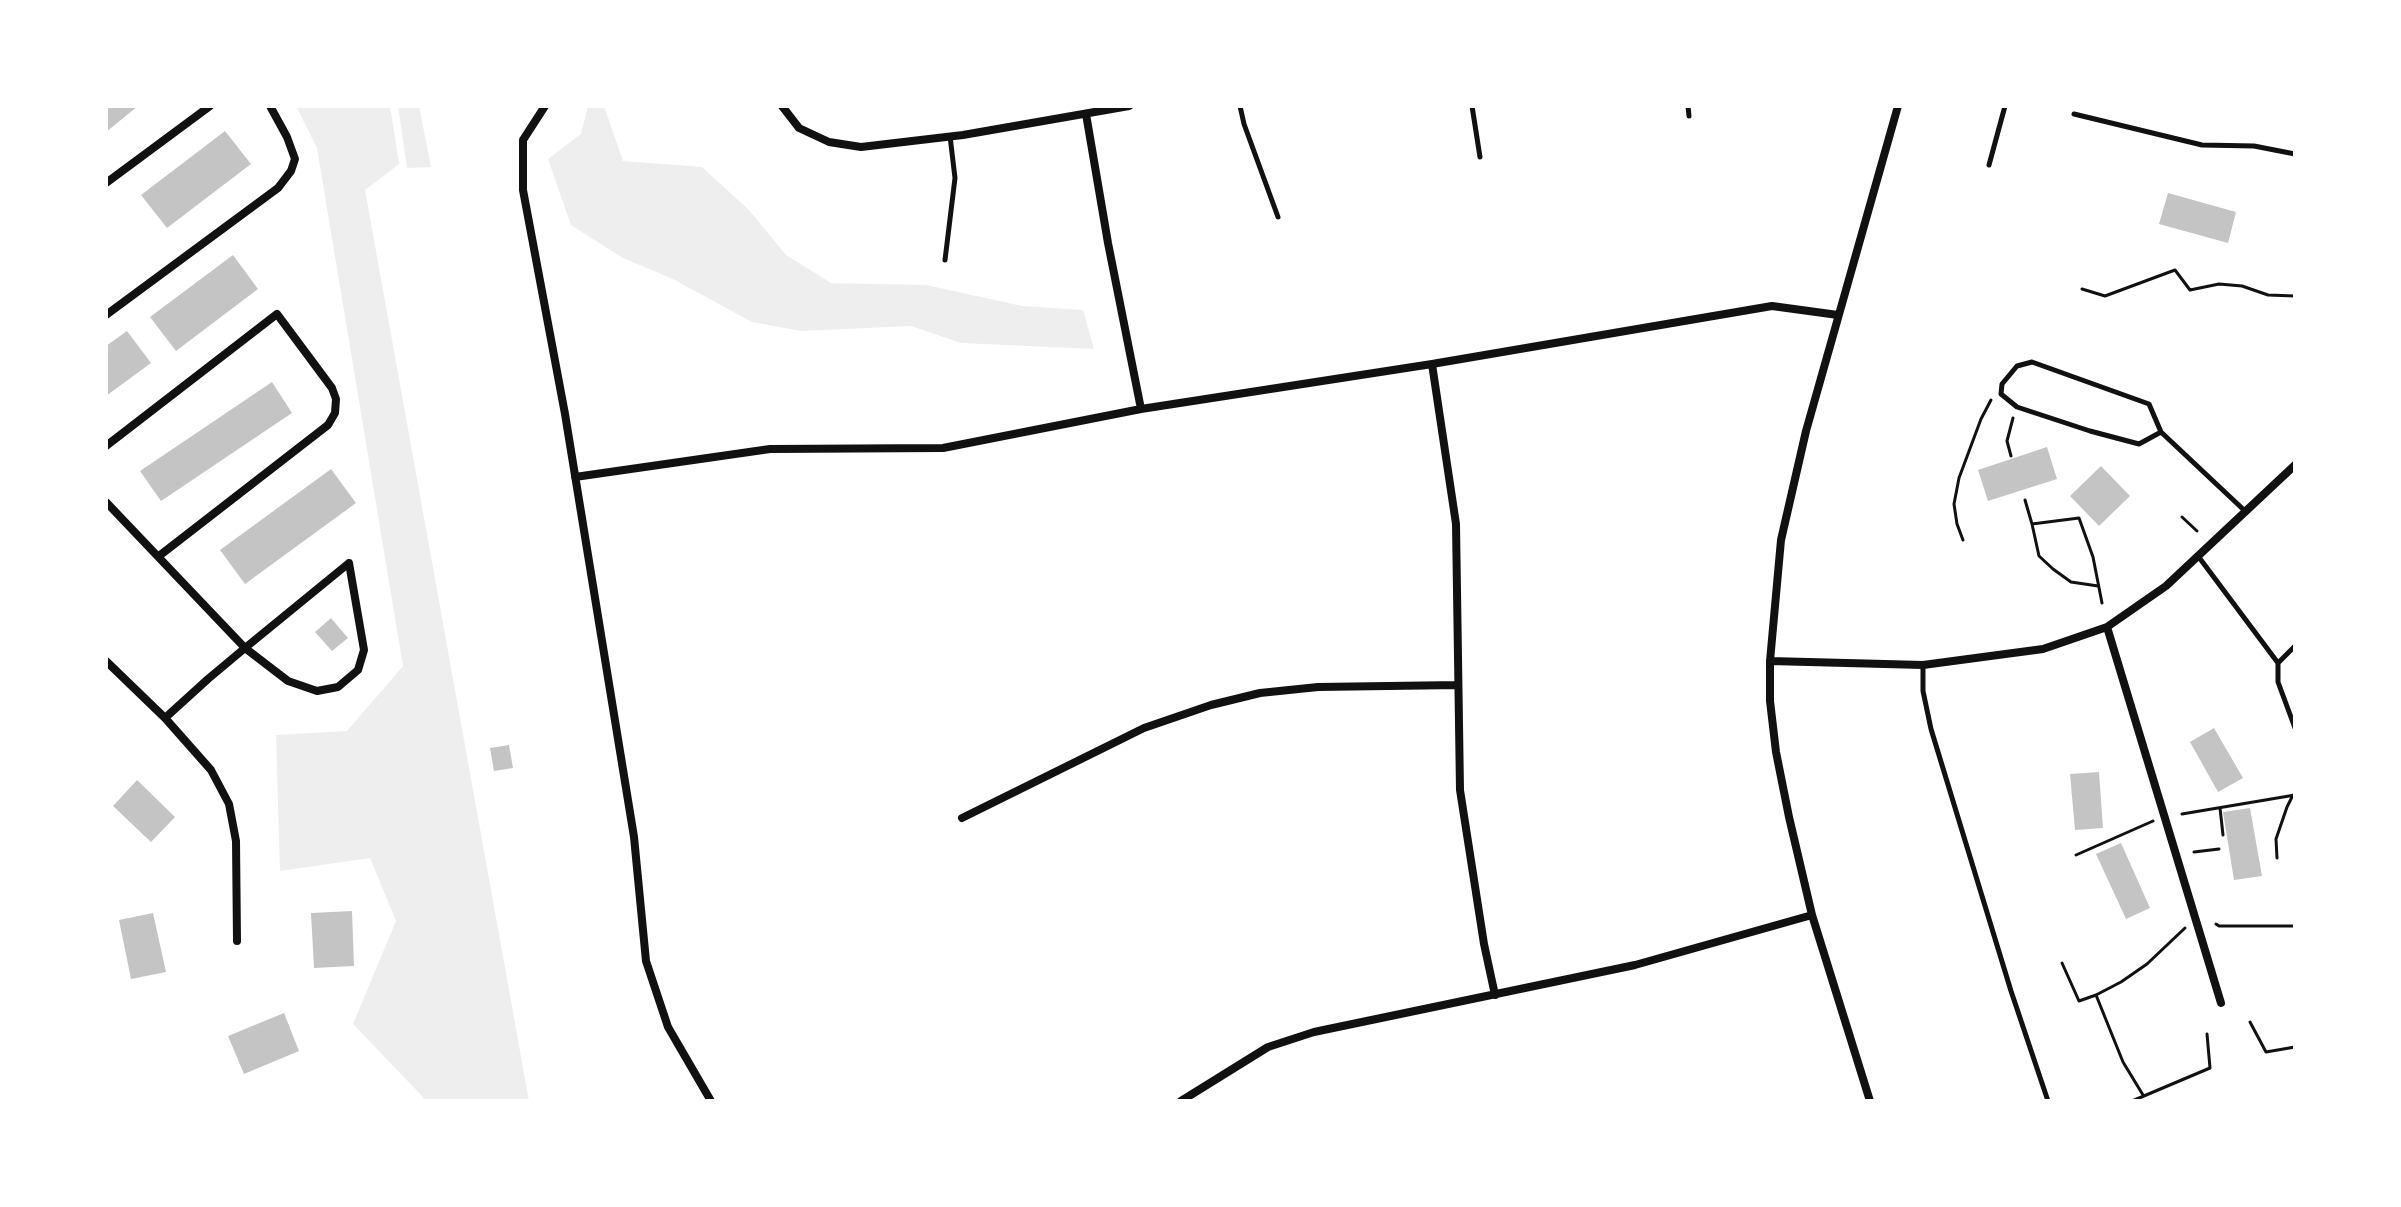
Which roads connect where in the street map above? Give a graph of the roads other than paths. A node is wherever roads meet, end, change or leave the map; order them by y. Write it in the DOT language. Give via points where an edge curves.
graph roads {
  1 [pos="210,106"];
  2 [pos="270,106"];
  3 [pos="545,106"];
  4 [pos="782,106"];
  5 [pos="1129,106"];
  6 [pos="1240,106"];
  7 [pos="1472,106"];
  8 [pos="1688,106"];
  9 [pos="1898,106"];
  10 [pos="2005,106"];
  11 [pos="1086,114"];
  12 [pos="2074,114"];
  13 [pos="1689,116"];
  14 [pos="950,136"];
  15 [pos="2295,154"];
  16 [pos="1480,157"];
  17 [pos="1989,165"];
  18 [pos="106,183"];
  19 [pos="1278,217"];
  20 [pos="945,260"];
  21 [pos="106,315"];
  22 [pos="1838,315"];
  23 [pos="1432,364"];
  24 [pos="1141,409"];
  25 [pos="2161,432"];
  26 [pos="106,446"];
  27 [pos="2295,465"];
  28 [pos="575,477"];
  29 [pos="106,502"];
  30 [pos="2245,511"];
  31 [pos="159,556"];
  32 [pos="2198,556"];
  33 [pos="2107,627"];
  34 [pos="2295,646"];
  35 [pos="245,648"];
  36 [pos="106,661"];
  37 [pos="1770,661"];
  38 [pos="2278,663"];
  39 [pos="1923,665"];
  40 [pos="1458,685"];
  41 [pos="165,718"];
  42 [pos="2295,728"];
  43 [pos="962,818"];
  44 [pos="1812,915"];
  45 [pos="237,941"];
  46 [pos="1495,995"];
  47 [pos="2221,1003"];
  48 [pos="711,1101"];
  49 [pos="1181,1101"];
  50 [pos="1870,1101"];
  51 [pos="2048,1101"];
  1 -- 18 [label="street"];
  2 -- 21 [label="street" via="295,159 285,180"];
  3 -- 28 [label="street" via="523,140 523,190"];
  4 -- 14 [label="street" via="799,128 829,142 861,147"];
  5 -- 11 [label="street"];
  6 -- 19 [label="lane"];
  7 -- 16 [label="lane"];
  8 -- 13 [label="lane"];
  9 -- 22 [label="street"];
  10 -- 17 [label="lane"];
  11 -- 14 [label="street"];
  11 -- 24 [label="street"];
  12 -- 15 [label="lane" via="2202,145 2254,146"];
  14 -- 20 [label="lane" via="955,178"];
  22 -- 23 [label="street" via="1772,306"];
  22 -- 37 [label="street" via="1781,540"];
  23 -- 24 [label="street"];
  23 -- 40 [label="street" via="1456,524"];
  24 -- 28 [label="street" via="943,448 770,449"];
  25 -- 25 [label="lane" via="2149,404 2032,362 2017,366 2002,384 2001,394 2017,407 2090,431 2139,444"];
  25 -- 30 [label="lane"];
  26 -- 31 [label="street" via="277,314 332,388 335,413 328,425"];
  27 -- 30 [label="street"];
  28 -- 48 [label="street" via="634,837 646,961 668,1027"];
  29 -- 31 [label="street"];
  30 -- 32 [label="street"];
  31 -- 35 [label="street"];
  32 -- 33 [label="street"];
  32 -- 38 [label="lane"];
  33 -- 39 [label="street" via="2043,649"];
  33 -- 47 [label="street"];
  34 -- 38 [label="lane"];
  35 -- 35 [label="street" via="349,563 364,650 358,670 338,687 317,691 288,681"];
  35 -- 41 [label="street"];
  36 -- 41 [label="street"];
  37 -- 39 [label="street"];
  37 -- 44 [label="street" via="1776,752"];
  38 -- 42 [label="lane" via="2278,682"];
  39 -- 51 [label="lane" via="1931,729"];
  40 -- 43 [label="street" via="1318,687 1211,705 1144,728"];
  40 -- 46 [label="street" via="1460,790"];
  41 -- 45 [label="street" via="211,770 229,804 236,841"];
  44 -- 46 [label="street" via="1635,965"];
  44 -- 50 [label="street"];
  46 -- 49 [label="street" via="1314,1032 1268,1047"];
}
